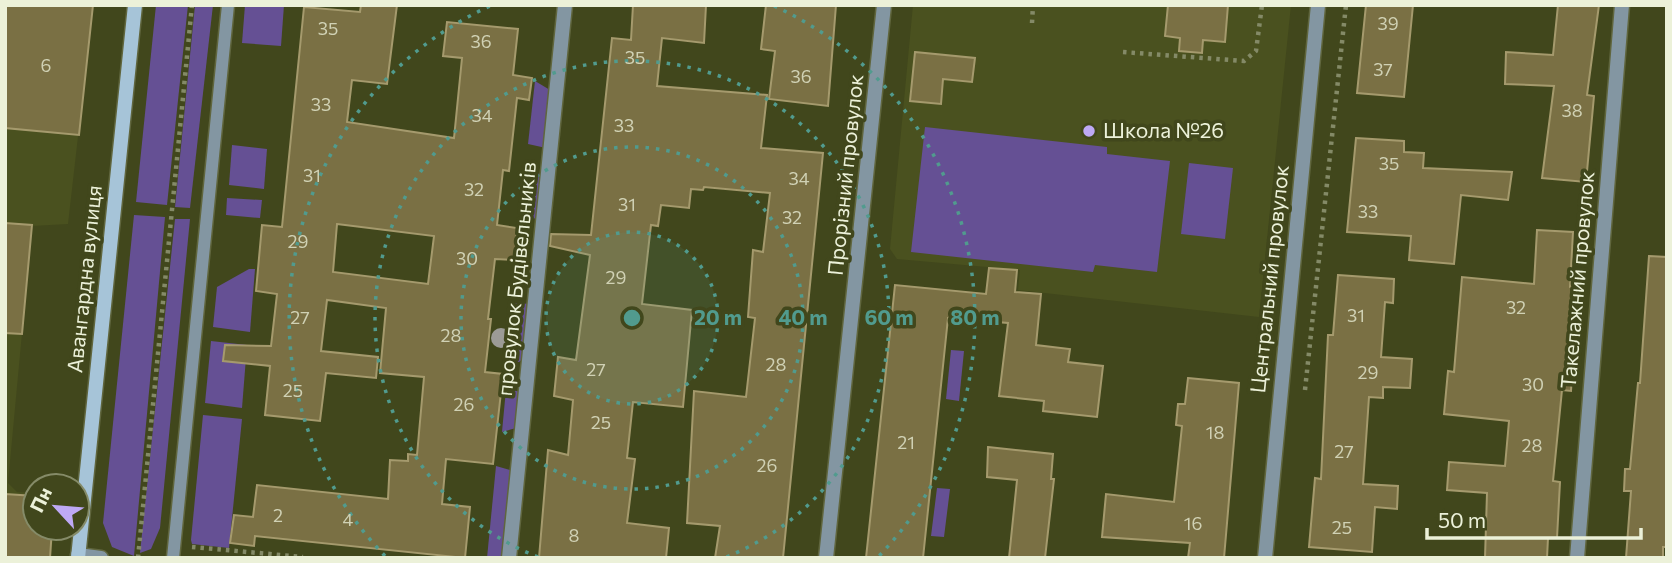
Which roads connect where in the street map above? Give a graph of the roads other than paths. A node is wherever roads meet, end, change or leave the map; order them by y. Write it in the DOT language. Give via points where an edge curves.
graph roads {
  1 [pos="135,5"];
  2 [pos="228,5"];
  3 [pos="565,5"];
  4 [pos="884,5"];
  5 [pos="1318,5"];
  6 [pos="1622,5"];
  7 [pos="173,551"];
  8 [pos="78,556"];
  9 [pos="101,558"];
  10 [pos="509,558"];
  11 [pos="826,558"];
  12 [pos="1265,558"];
  13 [pos="1577,558"];
  1 -- 8 [label="street, Авангардна вулиця"];
  2 -- 7 [label="lane"];
  3 -- 10 [label="street, провулок Будівельників"];
  4 -- 11 [label="street, Прорізний провулок"];
  5 -- 12 [label="street, Центральний провулок"];
  6 -- 13 [label="street, Такелажний провулок"];
  8 -- 9 [label="street"];
}
